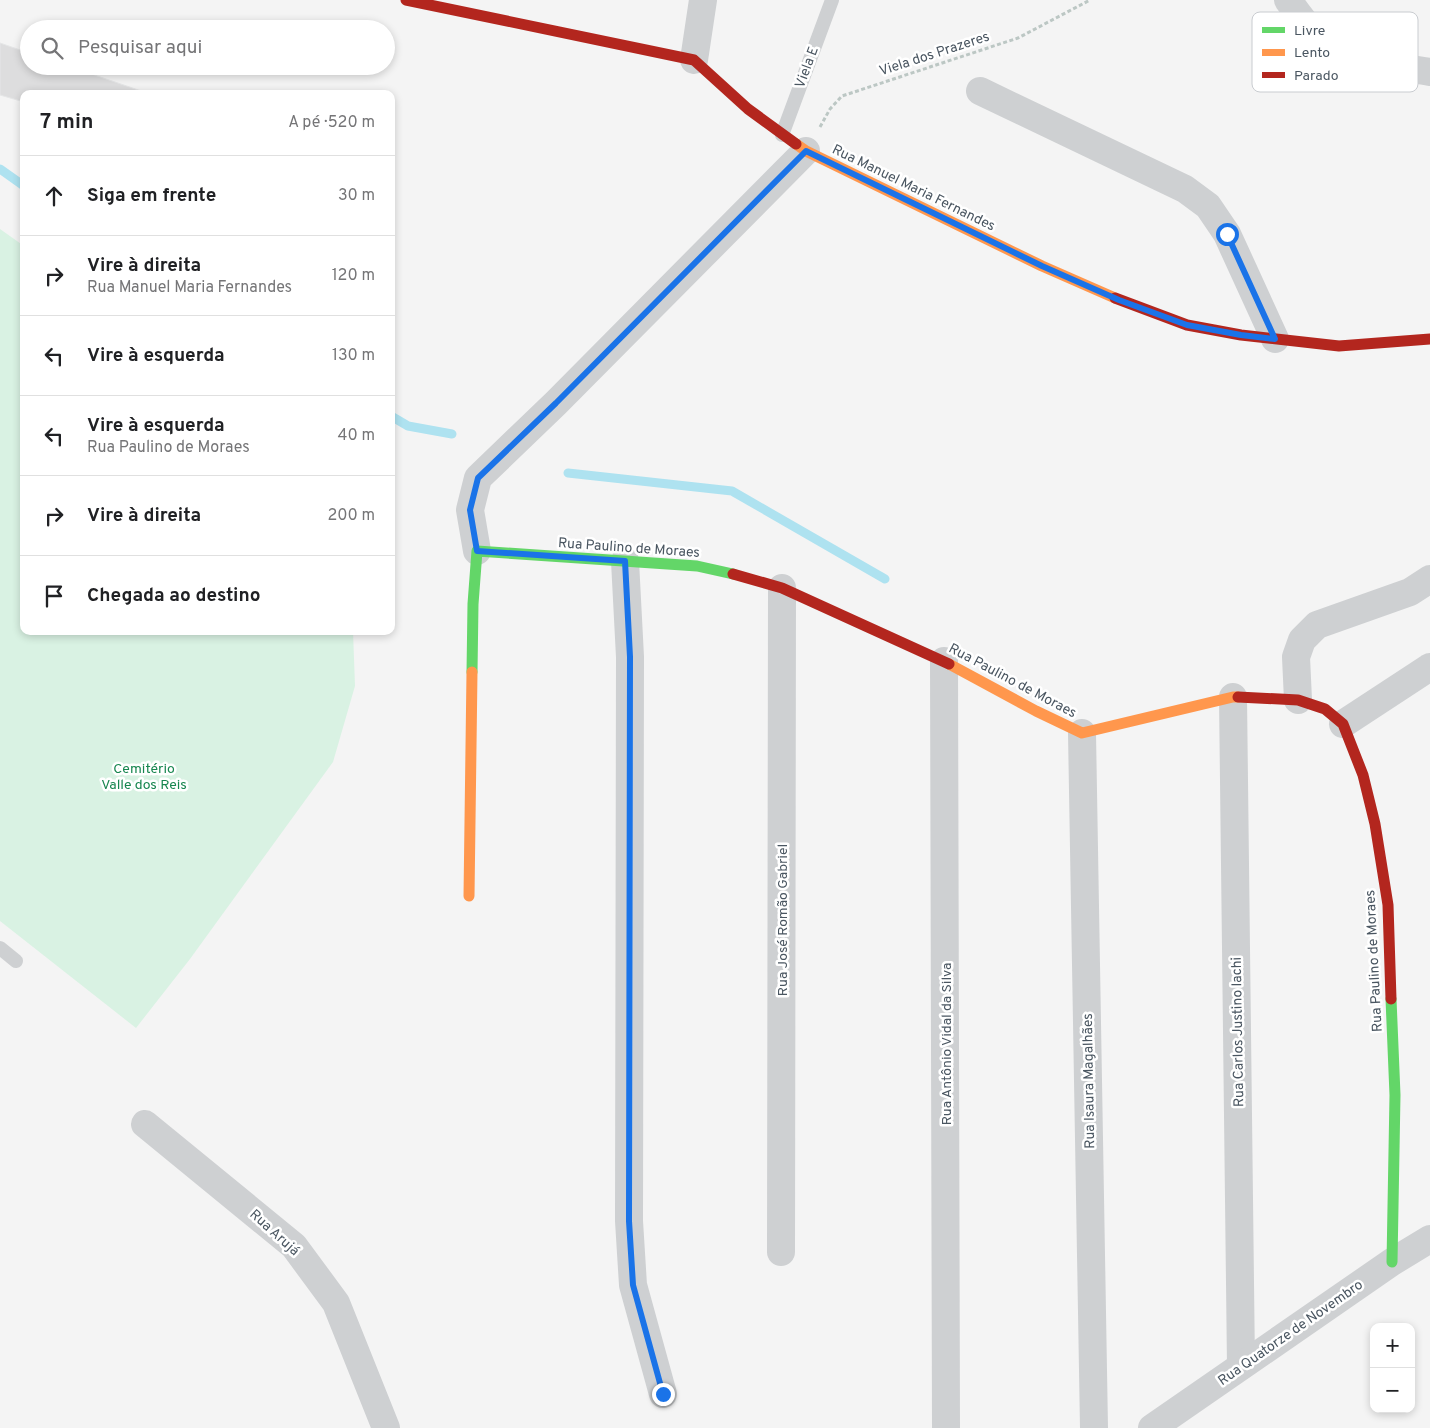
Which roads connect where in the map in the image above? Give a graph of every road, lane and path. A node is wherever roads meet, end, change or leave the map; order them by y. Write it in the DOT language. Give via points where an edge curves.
graph roads {
  1 [pos="406,0"];
  2 [pos="703,0"];
  3 [pos="832,0"];
  4 [pos="1090,0"];
  5 [pos="1288,0"];
  6 [pos="1297,12"];
  7 [pos="694,60"];
  8 [pos="980,91"];
  9 [pos="782,135"];
  10 [pos="806,151"];
  11 [pos="1275,339"];
  12 [pos="1430,339"];
  13 [pos="477,551"];
  14 [pos="625,561"];
  15 [pos="1430,579"];
  16 [pos="782,588"];
  17 [pos="944,661"];
  18 [pos="1430,667"];
  19 [pos="1233,697"];
  20 [pos="1298,700"];
  21 [pos="1343,724"];
  22 [pos="1082,733"];
  23 [pos="469,896"];
  24 [pos="0,948"];
  25 [pos="16,961"];
  26 [pos="145,1124"];
  27 [pos="1430,1239"];
  28 [pos="782,1252"];
  29 [pos="1392,1262"];
  30 [pos="1241,1366"];
  31 [pos="663,1394"];
  32 [pos="386,1428"];
  33 [pos="946,1428"];
  34 [pos="1094,1428"];
  35 [pos="1152,1428"];
  1 -- 7 [label="street"];
  2 -- 7 [label="street"];
  3 -- 9 [label="lane, Viela E"];
  4 -- 10 [label="path, Viela dos Prazeres" via="1018,38 842,96 830,109"];
  5 -- 6 [label="street"];
  7 -- 9 [label="street, Rua Manuel Maria Fernandes"];
  8 -- 11 [label="street" via="1185,189 1208,206 1227,234"];
  9 -- 10 [label="street, Rua Manuel Maria Fernandes"];
  10 -- 11 [label="street, Rua Manuel Maria Fernandes" via="1119,300 1187,325"];
  10 -- 13 [label="street" via="478,478 470,510"];
  11 -- 12 [label="street, Rua Manuel Maria Fernandes" via="1339,346"];
  13 -- 14 [label="street, Rua Paulino de Moraes"];
  13 -- 23 [label="street" via="473,604"];
  14 -- 16 [label="street, Rua Paulino de Moraes" via="697,566"];
  14 -- 31 [label="street" via="630,657 629,1221 633,1285"];
  15 -- 20 [label="street" via="1410,592 1317,625 1302,640 1296,657"];
  16 -- 17 [label="street, Rua Paulino de Moraes"];
  16 -- 28 [label="street, Rua José Romão Gabriel"];
  17 -- 22 [label="street, Rua Paulino de Moraes"];
  17 -- 33 [label="street, Rua Antônio Vidal da Silva"];
  18 -- 21 [label="street"];
  19 -- 20 [label="street, Rua Paulino de Moraes"];
  19 -- 22 [label="street, Rua Paulino de Moraes"];
  19 -- 30 [label="street, Rua Carlos Justino Iachi"];
  20 -- 21 [label="street, Rua Paulino de Moraes" via="1326,709"];
  21 -- 29 [label="street, Rua Paulino de Moraes" via="1363,775 1375,824 1388,905 1395,1095"];
  22 -- 34 [label="street, Rua Isaura Magalhães"];
  24 -- 25 [label="lane"];
  26 -- 32 [label="street, Rua Arujá" via="294,1246 336,1303"];
  27 -- 29 [label="street, Rua Quatorze de Novembro"];
  29 -- 30 [label="street, Rua Quatorze de Novembro"];
  30 -- 35 [label="street, Rua Quatorze de Novembro"];
}
